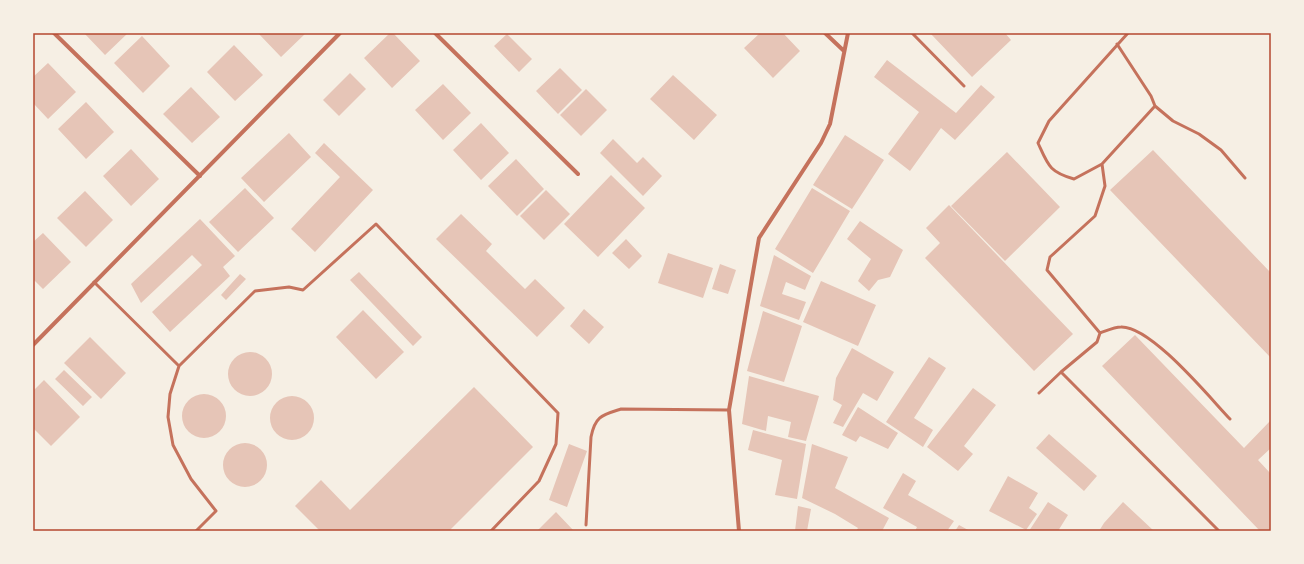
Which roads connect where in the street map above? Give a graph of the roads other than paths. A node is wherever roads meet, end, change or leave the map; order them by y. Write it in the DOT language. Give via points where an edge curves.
graph roads {
  1 [pos="54,33"];
  2 [pos="340,33"];
  3 [pos="435,33"];
  4 [pos="825,33"];
  5 [pos="848,33"];
  6 [pos="912,33"];
  7 [pos="1128,33"];
  8 [pos="1117,44"];
  9 [pos="844,51"];
  10 [pos="964,86"];
  11 [pos="1155,106"];
  12 [pos="1102,164"];
  13 [pos="578,174"];
  14 [pos="200,176"];
  15 [pos="1245,178"];
  16 [pos="94,282"];
  17 [pos="1100,333"];
  18 [pos="33,345"];
  19 [pos="179,366"];
  20 [pos="1061,372"];
  21 [pos="1039,393"];
  22 [pos="729,410"];
  23 [pos="1230,419"];
  24 [pos="586,525"];
  25 [pos="196,531"];
  26 [pos="491,531"];
  27 [pos="739,531"];
  28 [pos="1219,531"];
  1 -- 14 [label="street"];
  2 -- 14 [label="street"];
  3 -- 13 [label="street"];
  4 -- 9 [label="street"];
  5 -- 9 [label="street"];
  6 -- 10 [label="lane"];
  7 -- 8 [label="lane"];
  8 -- 11 [label="lane"];
  8 -- 12 [label="lane" via="1049,121 1038,143 1048,164 1057,174 1074,179"];
  9 -- 22 [label="street" via="830,124 821,143 760,238"];
  11 -- 12 [label="lane"];
  11 -- 15 [label="lane" via="1173,121 1199,134 1221,150"];
  12 -- 17 [label="lane" via="1105,186 1095,216 1050,257 1047,270"];
  14 -- 16 [label="street"];
  16 -- 18 [label="street"];
  16 -- 19 [label="lane"];
  17 -- 20 [label="lane" via="1097,342"];
  17 -- 23 [label="lane" via="1121,327 1138,331 1169,355"];
  19 -- 25 [label="lane" via="170,394 168,417 173,445 191,479 216,511"];
  19 -- 26 [label="lane" via="255,291 289,287 303,290 376,224 558,413 556,444 539,481"];
  20 -- 21 [label="lane"];
  20 -- 28 [label="lane"];
  22 -- 24 [label="lane" via="621,410 604,414 593,424"];
  22 -- 27 [label="street"];
}
